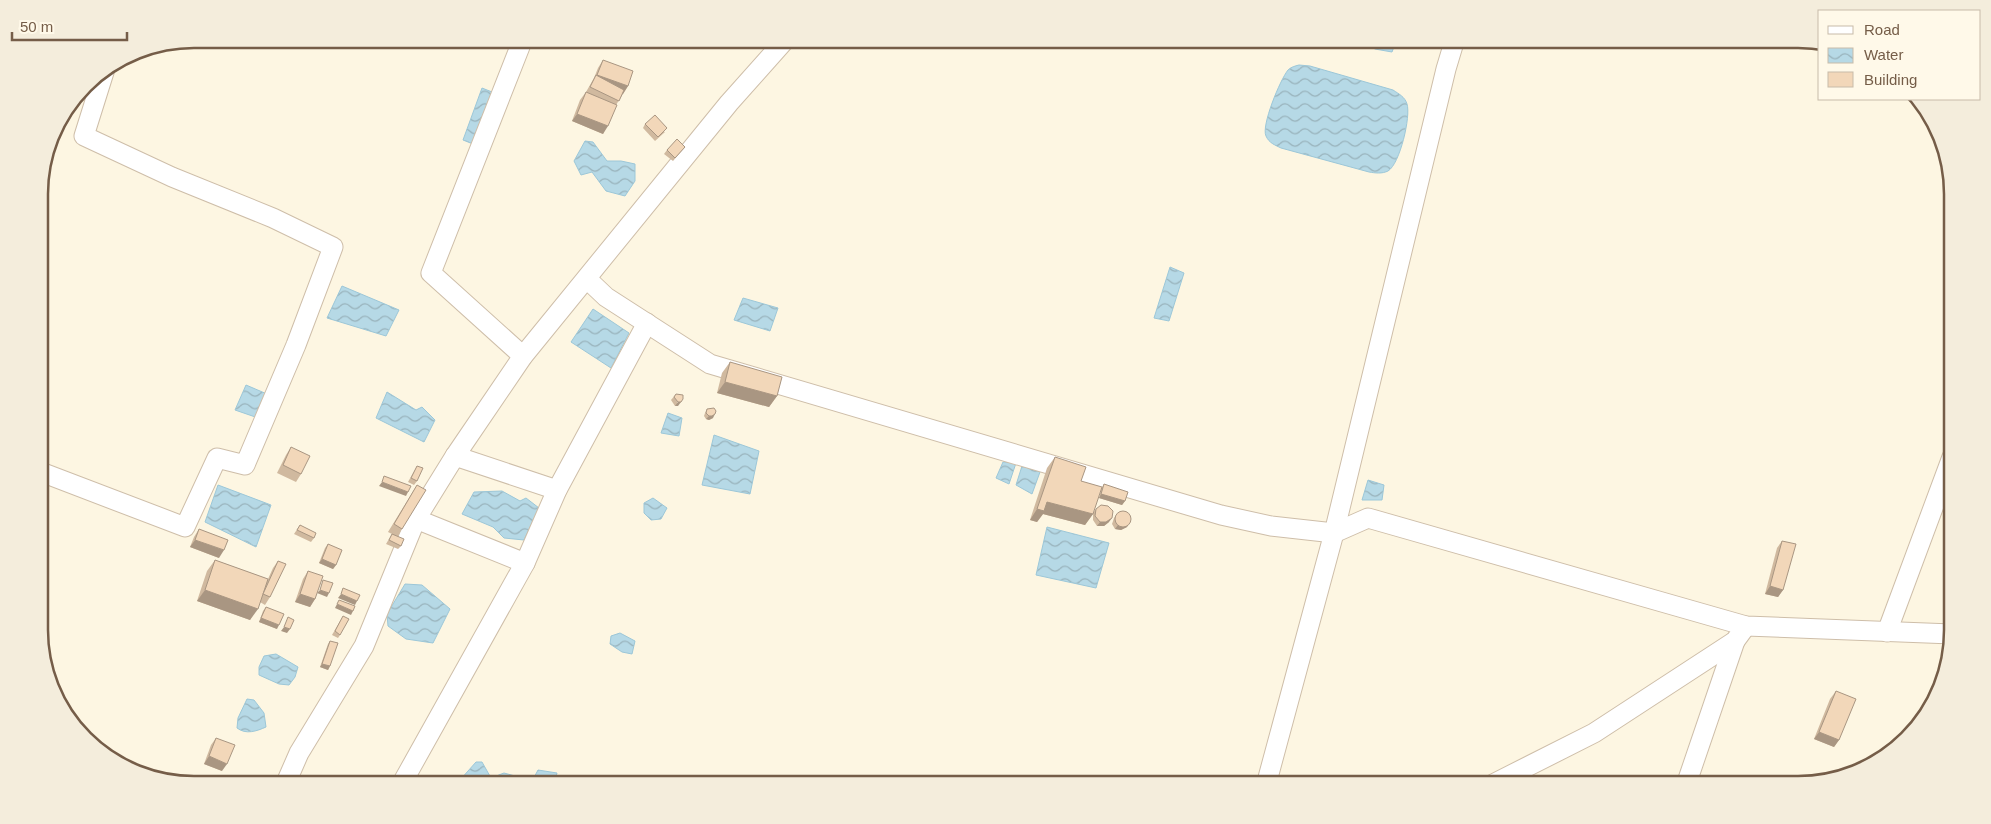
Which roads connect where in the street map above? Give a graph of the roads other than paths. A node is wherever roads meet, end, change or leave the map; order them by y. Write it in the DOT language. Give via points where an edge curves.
graph roads {
  1 [pos="519,48"];
  2 [pos="778,48"];
  3 [pos="1452,48"];
  4 [pos="101,81"];
  5 [pos="587,279"];
  6 [pos="647,323"];
  7 [pos="523,356"];
  8 [pos="454,456"];
  9 [pos="48,475"];
  10 [pos="1944,479"];
  11 [pos="557,490"];
  12 [pos="416,519"];
  13 [pos="1334,533"];
  14 [pos="524,563"];
  15 [pos="1887,632"];
  16 [pos="1741,633"];
  17 [pos="1944,634"];
  18 [pos="289,776"];
  19 [pos="407,776"];
  20 [pos="1268,776"];
  21 [pos="1509,776"];
  22 [pos="1689,776"];
  1 -- 7 [label="street" via="431,273"];
  2 -- 5 [label="street" via="729,103"];
  3 -- 13 [label="street"];
  4 -- 9 [label="street" via="84,136 333,247 245,465 217,458 185,527"];
  5 -- 6 [label="street" via="606,297"];
  5 -- 7 [label="street"];
  6 -- 11 [label="street"];
  6 -- 13 [label="street" via="710,364 1221,515 1271,526"];
  7 -- 8 [label="street"];
  8 -- 11 [label="street"];
  8 -- 12 [label="street"];
  10 -- 15 [label="street"];
  11 -- 14 [label="street"];
  12 -- 14 [label="street"];
  12 -- 18 [label="street" via="364,646 299,753"];
  13 -- 16 [label="street" via="1368,518"];
  13 -- 20 [label="street"];
  14 -- 19 [label="street"];
  15 -- 16 [label="street"];
  15 -- 17 [label="street"];
  16 -- 21 [label="street" via="1594,734"];
  16 -- 22 [label="street"];
}
